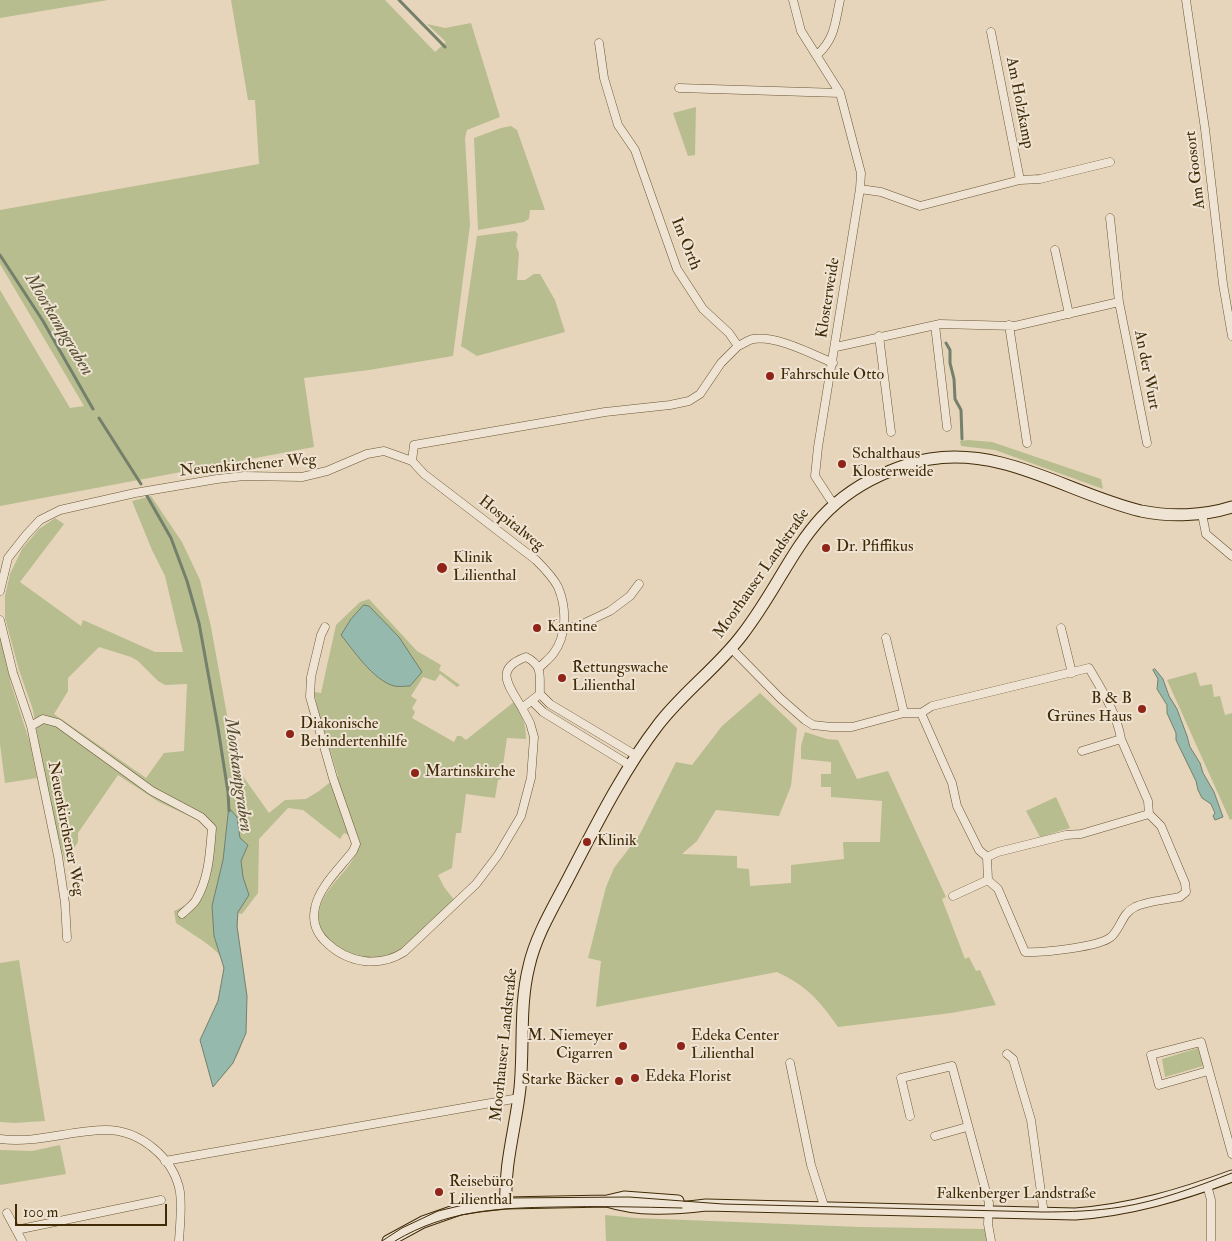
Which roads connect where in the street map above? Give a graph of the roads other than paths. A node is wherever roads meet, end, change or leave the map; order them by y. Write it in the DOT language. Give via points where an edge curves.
graph roads {
  1 [pos="793,0"];
  2 [pos="840,0"];
  3 [pos="1186,0"];
  4 [pos="991,32"];
  5 [pos="599,44"];
  6 [pos="816,55"];
  7 [pos="679,88"];
  8 [pos="840,93"];
  9 [pos="1110,162"];
  10 [pos="1020,180"];
  11 [pos="860,190"];
  12 [pos="1110,218"];
  13 [pos="1055,250"];
  14 [pos="1119,302"];
  15 [pos="1069,314"];
  16 [pos="935,325"];
  17 [pos="1009,325"];
  18 [pos="879,336"];
  19 [pos="1232,336"];
  20 [pos="738,346"];
  21 [pos="836,347"];
  22 [pos="833,363"];
  23 [pos="947,427"];
  24 [pos="891,432"];
  25 [pos="1027,443"];
  26 [pos="1147,443"];
  27 [pos="412,461"];
  28 [pos="834,503"];
  29 [pos="1232,507"];
  30 [pos="1202,514"];
  31 [pos="1232,556"];
  32 [pos="639,584"];
  33 [pos="0,592"];
  34 [pos="0,620"];
  35 [pos="325,627"];
  36 [pos="564,627"];
  37 [pos="1061,628"];
  38 [pos="886,638"];
  39 [pos="731,648"];
  40 [pos="539,668"];
  41 [pos="1072,672"];
  42 [pos="540,694"];
  43 [pos="532,701"];
  44 [pos="522,708"];
  45 [pos="904,713"];
  46 [pos="921,713"];
  47 [pos="31,726"];
  48 [pos="1122,739"];
  49 [pos="1082,750"];
  50 [pos="634,761"];
  51 [pos="1149,814"];
  52 [pos="987,857"];
  53 [pos="988,880"];
  54 [pos="953,896"];
  55 [pos="182,914"];
  56 [pos="67,938"];
  57 [pos="1008,1054"];
  58 [pos="790,1063"];
  59 [pos="1208,1071"];
  60 [pos="519,1098"];
  61 [pos="910,1116"];
  62 [pos="967,1127"];
  63 [pos="935,1136"];
  64 [pos="0,1139"];
  65 [pos="1232,1154"];
  66 [pos="165,1161"];
  67 [pos="1232,1176"];
  68 [pos="1207,1185"];
  69 [pos="161,1200"];
  70 [pos="506,1203"];
  71 [pos="826,1209"];
  72 [pos="989,1212"];
  73 [pos="7,1213"];
  74 [pos="1044,1214"];
  75 [pos="16,1230"];
  76 [pos="22,1241"];
  77 [pos="179,1241"];
  78 [pos="388,1241"];
  79 [pos="991,1241"];
  80 [pos="1211,1241"];
  1 -- 6 [label="street, Klosterweide" via="801,31"];
  2 -- 6 [label="street" via="832,36"];
  3 -- 19 [label="street, Am Goosort"];
  4 -- 10 [label="street, Am Holzkamp"];
  5 -- 20 [label="street, Im Orth" via="604,78 618,125 635,150 677,269 702,309 729,333"];
  6 -- 8 [label="street, Klosterweide"];
  7 -- 8 [label="street"];
  8 -- 11 [label="street, Klosterweide" via="861,173"];
  9 -- 10 [label="street" via="1040,179"];
  10 -- 11 [label="street" via="920,206 881,192"];
  11 -- 21 [label="street, Klosterweide"];
  12 -- 14 [label="street, An der Wurt"];
  13 -- 15 [label="street"];
  14 -- 15 [label="street"];
  14 -- 26 [label="street, An der Wurt"];
  15 -- 17 [label="street"];
  16 -- 17 [label="street"];
  16 -- 18 [label="street"];
  16 -- 23 [label="street"];
  17 -- 25 [label="street"];
  18 -- 21 [label="street"];
  18 -- 24 [label="street"];
  20 -- 22 [label="street" via="752,339 765,340 792,345"];
  20 -- 27 [label="street" via="721,363 700,394 689,401 414,445"];
  21 -- 22 [label="street, Klosterweide"];
  22 -- 28 [label="street, Klosterweide" via="816,476"];
  27 -- 33 [label="street, Neuenkirchener Weg" via="384,451 302,478 244,476 217,479 60,510 40,520 8,558"];
  27 -- 36 [label="street, Hospitalweg" via="547,571 563,604"];
  28 -- 30 [label="street, Moorhauser Landstraße" via="869,480 913,462 947,457 1004,463 1142,511"];
  28 -- 39 [label="street, Moorhauser Landstraße" via="804,538"];
  29 -- 30 [label="street, Moorhauser Landstraße"];
  30 -- 31 [label="street" via="1206,534"];
  32 -- 36 [label="street" via="610,612 576,627"];
  34 -- 47 [label="street, Neuenkirchener Weg"];
  35 -- 44 [label="street" via="311,677 310,697 356,844 319,896 314,921 324,940 346,957 365,961 394,958 404,952 476,884 498,855 521,816 531,778 534,736"];
  36 -- 40 [label="street, Hospitalweg" via="553,654"];
  37 -- 41 [label="street"];
  38 -- 45 [label="street"];
  39 -- 45 [label="street" via="781,699 813,725 852,727"];
  39 -- 50 [label="street, Moorhauser Landstraße" via="658,725"];
  40 -- 42 [label="street"];
  40 -- 44 [label="street" via="526,657 514,661 506,672 505,678"];
  41 -- 46 [label="street" via="932,706"];
  41 -- 48 [label="street" via="1089,668"];
  42 -- 43 [label="street"];
  42 -- 50 [label="street"];
  43 -- 44 [label="street"];
  43 -- 50 [label="street" via="543,712"];
  45 -- 46 [label="street"];
  46 -- 52 [label="street" via="952,783 957,806 979,850"];
  47 -- 55 [label="street" via="43,719 58,722 152,791 201,818 212,828 209,863 201,890 195,902"];
  47 -- 56 [label="street, Neuenkirchener Weg" via="58,856"];
  48 -- 49 [label="street"];
  48 -- 51 [label="street" via="1148,801"];
  50 -- 60 [label="street, Moorhauser Landstraße" via="546,921 529,966 523,1007"];
  51 -- 52 [label="street"];
  51 -- 53 [label="street" via="1163,828 1186,892 1180,897 1135,906 1124,915 1113,936 1102,943 1025,952 998,889"];
  52 -- 53 [label="street"];
  53 -- 54 [label="street"];
  57 -- 74 [label="street" via="1013,1058 1031,1120"];
  58 -- 71 [label="street" via="811,1164"];
  59 -- 59 [label="street" via="1201,1042 1151,1055 1159,1085"];
  59 -- 65 [label="street"];
  60 -- 66 [label="street"];
  60 -- 70 [label="street, Moorhauser Landstraße" via="506,1179"];
  61 -- 62 [label="street, Falkenberger Landstraße" via="901,1078 952,1066"];
  62 -- 63 [label="street"];
  62 -- 72 [label="street, Falkenberger Landstraße" via="990,1203"];
  64 -- 66 [label="street" via="42,1139 118,1131 149,1145"];
  66 -- 77 [label="street" via="180,1192"];
  67 -- 68 [label="street, Falkenberger Landstraße"];
  68 -- 74 [label="street, Falkenberger Landstraße" via="1127,1208"];
  68 -- 80 [label="street" via="1211,1200"];
  69 -- 75 [label="street"];
  70 -- 71 [label="street, Falkenberger Landstraße" via="607,1201 635,1197 706,1205"];
  70 -- 78 [label="street, Falkenberger Landstraße" via="466,1208 435,1217"];
  71 -- 72 [label="street, Falkenberger Landstraße"];
  72 -- 74 [label="street, Falkenberger Landstraße"];
  72 -- 79 [label="street"];
  73 -- 75 [label="street"];
  75 -- 76 [label="street"];
}
